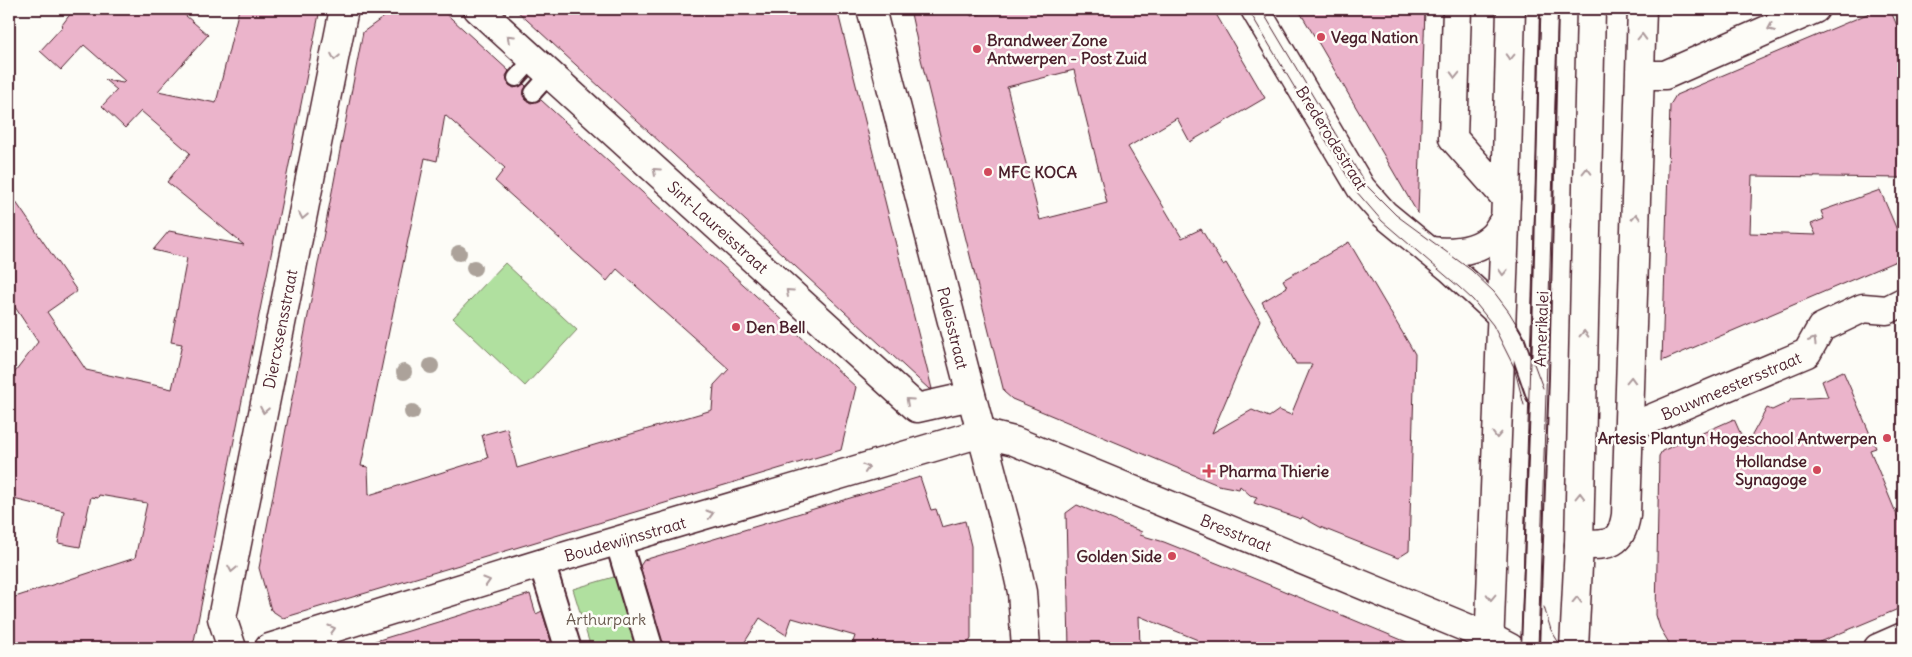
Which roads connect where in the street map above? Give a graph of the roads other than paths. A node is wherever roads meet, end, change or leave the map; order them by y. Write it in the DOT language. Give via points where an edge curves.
graph roads {
  1 [pos="344,9"];
  2 [pos="478,9"];
  3 [pos="871,9"];
  4 [pos="1255,9"];
  5 [pos="1457,9"];
  6 [pos="1511,9"];
  7 [pos="1549,9"];
  8 [pos="1591,9"];
  9 [pos="1642,9"];
  10 [pos="1815,9"];
  11 [pos="1640,75"];
  12 [pos="1506,208"];
  13 [pos="1430,251"];
  14 [pos="1903,302"];
  15 [pos="1502,315"];
  16 [pos="971,396"];
  17 [pos="1539,408"];
  18 [pos="1629,428"];
  19 [pos="981,433"];
  20 [pos="618,541"];
  21 [pos="1579,545"];
  22 [pos="542,564"];
  23 [pos="1903,637"];
  24 [pos="1496,645"];
  25 [pos="232,648"];
  26 [pos="268,648"];
  27 [pos="568,648"];
  28 [pos="650,648"];
  29 [pos="1026,648"];
  30 [pos="1530,648"];
  31 [pos="1574,648"];
  32 [pos="1878,648"];
  1 -- 25 [label="street, Diercxsensstraat, one-way" via="222,618"];
  16 -- 2 [label="street, Sint-Laureisstraat, one-way" via="917,408 533,76"];
  3 -- 16 [label="street, Paleisstraat"];
  4 -- 13 [label="street, Brederodestraat" via="1361,188 1384,214"];
  5 -- 12 [label="street, one-way" via="1454,138"];
  6 -- 12 [label="street, one-way"];
  7 -- 17 [label="lane, Amerikalei"];
  21 -- 8 [label="street, one-way"];
  11 -- 9 [label="street, one-way"];
  10 -- 11 [label="street, one-way" via="1665,75"];
  18 -- 11 [label="street, one-way"];
  12 -- 13 [label="street" via="1493,236 1479,246 1446,252"];
  12 -- 15 [label="street, one-way"];
  13 -- 15 [label="street, Brederodestraat"];
  18 -- 14 [label="street, Bouwmeestersstraat, one-way" via="1806,353 1821,328 1863,308 1887,310"];
  15 -- 17 [label="lane, Brederodestraat" via="1516,341"];
  15 -- 24 [label="street, one-way"];
  16 -- 19 [label="street, Paleisstraat"];
  17 -- 30 [label="lane, Amerikalei"];
  18 -- 21 [label="street" via="1623,531 1607,544"];
  20 -- 19 [label="street, Boudewijnsstraat, one-way"];
  19 -- 24 [label="street, Bresstraat" via="1014,441"];
  19 -- 29 [label="street, Paleisstraat" via="1022,592"];
  20 -- 22 [label="street, Boudewijnsstraat"];
  20 -- 28 [label="street"];
  31 -- 21 [label="street, one-way"];
  26 -- 22 [label="street, Boudewijnsstraat, one-way"];
  22 -- 27 [label="street"];
  23 -- 32 [label="street"];
}
